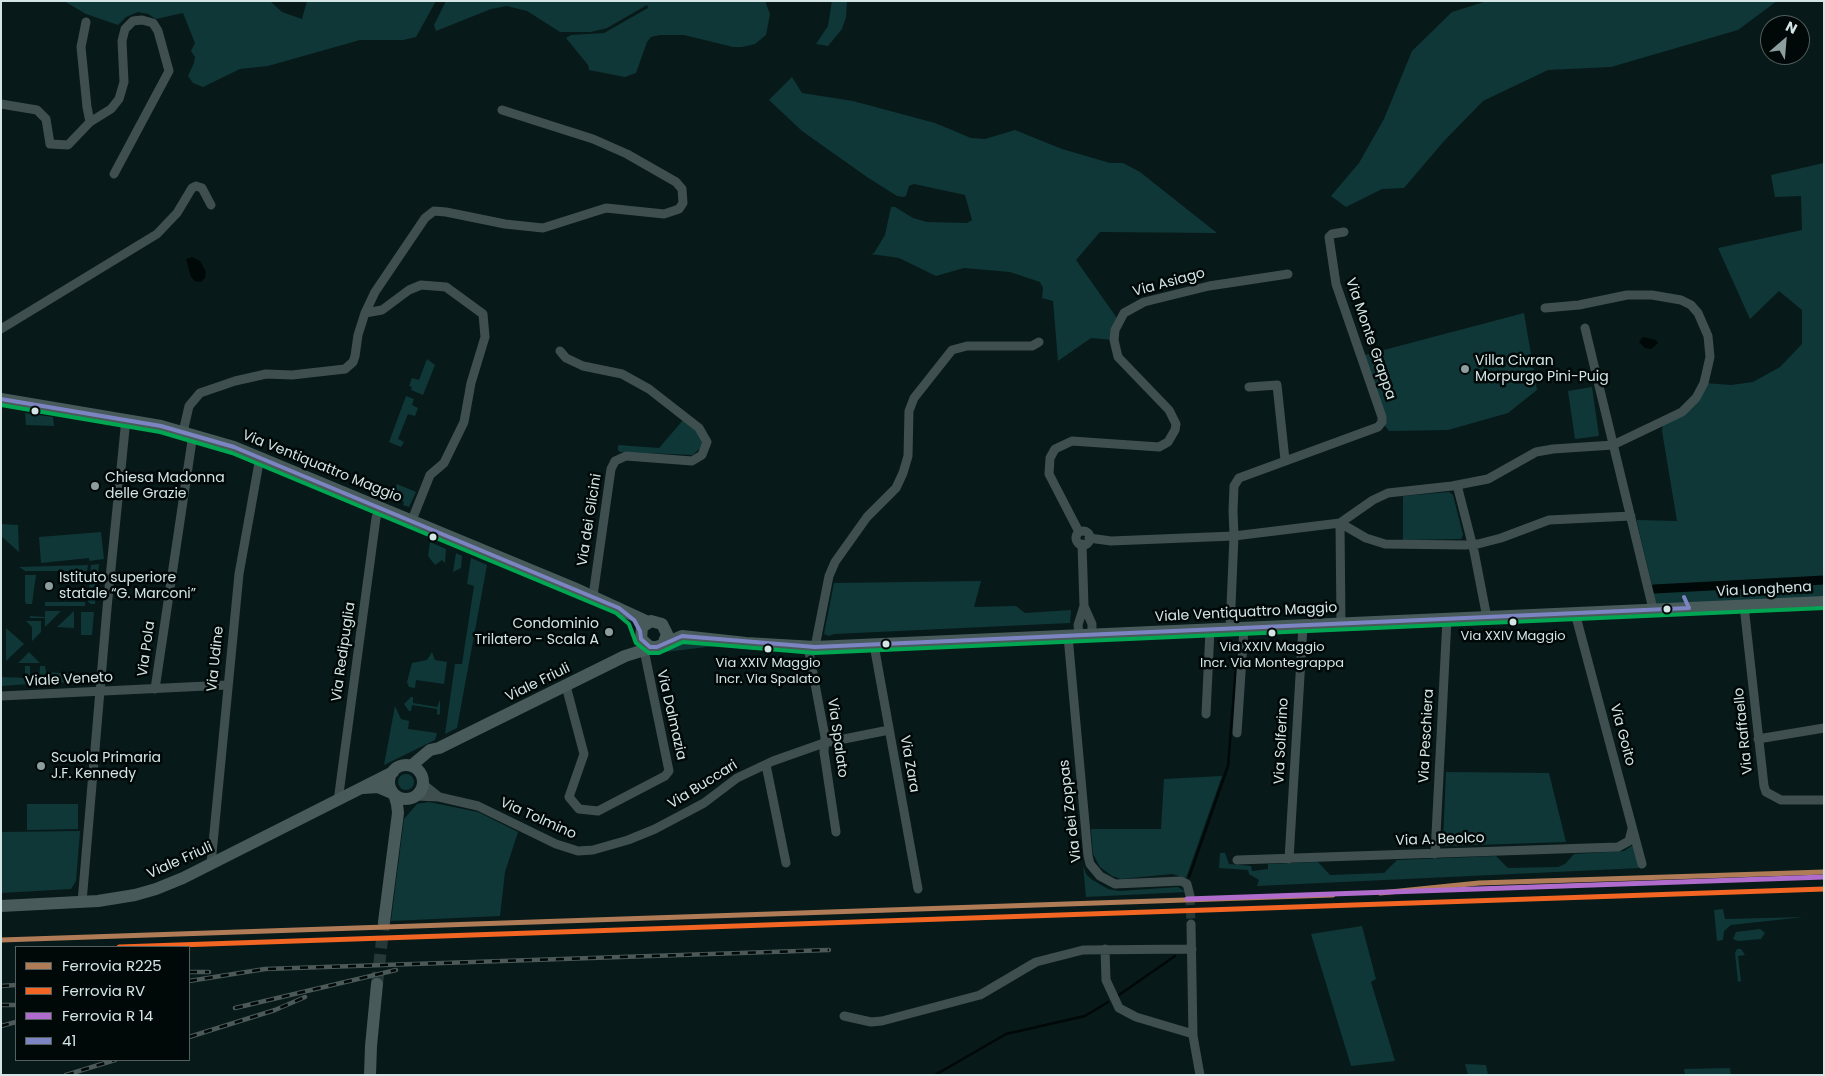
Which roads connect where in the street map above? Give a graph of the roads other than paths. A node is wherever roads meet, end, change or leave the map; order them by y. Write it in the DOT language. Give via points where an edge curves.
graph roads {
  1 [pos="86,22"];
  2 [pos="1,104"];
  3 [pos="502,110"];
  4 [pos="90,122"];
  5 [pos="114,174"];
  6 [pos="211,205"];
  7 [pos="1344,232"];
  8 [pos="1288,274"];
  9 [pos="1545,308"];
  10 [pos="365,313"];
  11 [pos="1585,328"];
  12 [pos="1,329"];
  13 [pos="1039,342"];
  14 [pos="560,351"];
  15 [pos="1249,387"];
  16 [pos="1,398"];
  17 [pos="126,419"];
  18 [pos="188,433"];
  19 [pos="1613,445"];
  20 [pos="260,457"];
  21 [pos="1285,460"];
  22 [pos="1457,485"];
  23 [pos="380,507"];
  24 [pos="1631,516"];
  25 [pos="412,520"];
  26 [pos="1340,523"];
  27 [pos="1079,532"];
  28 [pos="1234,536"];
  29 [pos="1089,538"];
  30 [pos="1082,544"];
  31 [pos="1472,544"];
  32 [pos="593,596"];
  33 [pos="1824,602"];
  34 [pos="1084,606"];
  35 [pos="1744,606"];
  36 [pos="1678,608"];
  37 [pos="1653,609"];
  38 [pos="1575,613"];
  39 [pos="1487,618"];
  40 [pos="1447,619"];
  41 [pos="1341,624"];
  42 [pos="1303,626"];
  43 [pos="1244,628"];
  44 [pos="1230,629"];
  45 [pos="1210,630"];
  46 [pos="1092,635"];
  47 [pos="1073,636"];
  48 [pos="722,640"];
  49 [pos="645,643"];
  50 [pos="874,645"];
  51 [pos="812,647"];
  52 [pos="227,685"];
  53 [pos="566,686"];
  54 [pos="155,689"];
  55 [pos="101,692"];
  56 [pos="1,696"];
  57 [pos="1206,714"];
  58 [pos="1824,728"];
  59 [pos="889,730"];
  60 [pos="1237,733"];
  61 [pos="1758,739"];
  62 [pos="824,743"];
  63 [pos="438,748"];
  64 [pos="766,765"];
  65 [pos="411,766"];
  66 [pos="393,772"];
  67 [pos="422,779"];
  68 [pos="356,791"];
  69 [pos="394,794"];
  70 [pos="438,797"];
  71 [pos="412,798"];
  72 [pos="1824,800"];
  73 [pos="338,801"];
  74 [pos="398,813"];
  75 [pos="655,829"];
  76 [pos="1632,829"];
  77 [pos="836,832"];
  78 [pos="1435,854"];
  79 [pos="1289,859"];
  80 [pos="1237,860"];
  81 [pos="786,863"];
  82 [pos="211,864"];
  83 [pos="1642,864"];
  84 [pos="918,889"];
  85 [pos="1190,896"];
  86 [pos="82,902"];
  87 [pos="1,906"];
  88 [pos="384,922"];
  89 [pos="1191,924"];
  90 [pos="1105,949"];
  91 [pos="1192,949"];
  92 [pos="377,984"];
  93 [pos="844,1016"];
  94 [pos="1193,1034"];
  95 [pos="370,1075"];
  96 [pos="1200,1075"];
  1 -- 4 [label="street" via="81,47"];
  2 -- 4 [label="street" via="41,112 46,120 48,142 52,146 68,145"];
  3 -- 10 [label="street, Via Pola" via="593,139 627,154 676,182 682,189 683,203 679,209 664,214 606,208 543,228 434,211 425,218 375,292"];
  4 -- 5 [label="street" via="111,109 122,91 125,29 133,21 153,23 168,64 168,74"];
  6 -- 12 [label="street" via="202,188 192,188 177,213 157,234"];
  7 -- 21 [label="street, Via Monte Grappa" via="1329,237 1336,284 1382,422 1378,427"];
  8 -- 27 [label="street, Via Asiago" via="1209,286 1144,302 1124,313 1115,330 1118,356 1169,410 1176,424 1175,430 1168,442 1159,447 1072,441 1055,449 1050,458 1050,474"];
  9 -- 19 [label="street" via="1627,295 1652,295 1691,305 1703,323 1710,357 1704,383 1696,398 1682,412"];
  10 -- 18 [label="street, Via Pola" via="354,362 345,369 292,375 266,374 200,394 189,406"];
  10 -- 25 [label="street" via="382,310 409,290 441,285 483,314 485,320 485,336 464,422 444,463 430,475"];
  11 -- 19 [label="street"];
  13 -- 51 [label="street" via="1032,346 967,346 952,350 914,398 909,411 908,456 903,473 896,488 867,517 834,562"];
  14 -- 32 [label="street, Via dei Glicini" via="566,358 583,366 622,374 649,389 699,428 707,442 702,455 692,461 626,456 614,461"];
  15 -- 21 [label="street" via="1277,385"];
  16 -- 17 [label="street, Via Ventiquattro Maggio"];
  17 -- 18 [label="street, Via Ventiquattro Maggio"];
  17 -- 55 [label="street"];
  18 -- 20 [label="street, Via Ventiquattro Maggio"];
  18 -- 54 [label="street, Via Pola"];
  19 -- 22 [label="street" via="1536,452 1497,476"];
  19 -- 24 [label="street"];
  20 -- 23 [label="street, Via Ventiquattro Maggio"];
  20 -- 52 [label="street, Via Udine" via="239,574"];
  21 -- 28 [label="street, Via Monte Grappa" via="1239,478 1234,486"];
  22 -- 26 [label="street" via="1388,494 1373,500"];
  22 -- 31 [label="street"];
  23 -- 25 [label="street, Via Ventiquattro Maggio"];
  23 -- 73 [label="street, Via Redipuglia"];
  24 -- 31 [label="street" via="1549,520 1501,538"];
  24 -- 37 [label="street"];
  25 -- 32 [label="street, Via Ventiquattro Maggio"];
  26 -- 28 [label="street"];
  26 -- 31 [label="street" via="1366,538 1385,544"];
  26 -- 41 [label="street"];
  27 -- 29 [label="street" via="1086,532"];
  27 -- 30 [label="street" via="1076,538"];
  28 -- 29 [label="street" via="1111,542"];
  28 -- 44 [label="street, Via Monte Grappa"];
  29 -- 30 [label="street"];
  30 -- 34 [label="street"];
  31 -- 39 [label="street"];
  32 -- 49 [label="street, Via Ventiquattro Maggio" via="630,615"];
  33 -- 35 [label="street, Via Longhena"];
  34 -- 46 [label="street" via="1092,624"];
  34 -- 47 [label="street"];
  35 -- 36 [label="street, Via Longhena"];
  35 -- 61 [label="street, Via Raffaello"];
  36 -- 37 [label="street, Viale Ventiquattro Maggio"];
  37 -- 38 [label="street, Viale Ventiquattro Maggio"];
  38 -- 39 [label="street, Viale Ventiquattro Maggio"];
  38 -- 76 [label="street, Via Goito"];
  39 -- 40 [label="street, Viale Ventiquattro Maggio"];
  40 -- 41 [label="street, Viale Ventiquattro Maggio"];
  40 -- 78 [label="street, Via Peschiera"];
  41 -- 42 [label="street, Viale Ventiquattro Maggio"];
  42 -- 43 [label="street, Viale Ventiquattro Maggio"];
  42 -- 79 [label="street, Via Solferino"];
  43 -- 44 [label="street, Viale Ventiquattro Maggio"];
  43 -- 60 [label="street"];
  44 -- 45 [label="street, Viale Ventiquattro Maggio"];
  45 -- 46 [label="street, Viale Ventiquattro Maggio"];
  45 -- 57 [label="street"];
  46 -- 47 [label="street, Viale Ventiquattro Maggio"];
  47 -- 50 [label="street, Viale Ventiquattro Maggio"];
  47 -- 85 [label="street, Via dei Zoppas" via="1090,864 1100,876 1115,884 1181,880 1189,887"];
  48 -- 49 [label="street" via="682,636"];
  48 -- 49 [label="street" via="664,626 667,634"];
  48 -- 51 [label="street"];
  49 -- 53 [label="street, Viale Friuli"];
  49 -- 53 [label="street, Via Dalmazia" via="669,771 602,810 582,810 569,797 584,754"];
  50 -- 51 [label="street, Viale Ventiquattro Maggio"];
  50 -- 59 [label="street, Via Zara"];
  51 -- 62 [label="street, Via Spalato"];
  52 -- 54 [label="street, Viale Veneto"];
  52 -- 82 [label="street, Via Udine"];
  53 -- 63 [label="street, Viale Friuli"];
  54 -- 55 [label="street, Viale Veneto"];
  55 -- 56 [label="street, Viale Veneto"];
  55 -- 86 [label="street"];
  58 -- 61 [label="street"];
  59 -- 62 [label="street, Via Buccari"];
  59 -- 84 [label="street, Via Zara"];
  61 -- 72 [label="street, Via Raffaello" via="1766,792 1780,800"];
  62 -- 64 [label="street, Via Buccari"];
  62 -- 77 [label="street, Via Spalato"];
  63 -- 65 [label="street, Viale Friuli" via="427,752"];
  63 -- 67 [label="street"];
  64 -- 75 [label="street, Via Buccari" via="737,778 704,803"];
  64 -- 81 [label="street"];
  65 -- 66 [label="street" via="401,766"];
  65 -- 67 [label="street"];
  66 -- 68 [label="street, Viale Friuli" via="370,781"];
  66 -- 69 [label="street" via="389,780"];
  67 -- 70 [label="street, Via Tolmino"];
  67 -- 71 [label="street"];
  68 -- 69 [label="street, Viale Friuli" via="371,786"];
  68 -- 73 [label="street, Viale Friuli"];
  69 -- 71 [label="street"];
  69 -- 74 [label="street"];
  70 -- 71 [label="street, Via Tolmino"];
  70 -- 75 [label="street, Via Tolmino" via="478,806 556,844 578,851 604,848"];
  71 -- 74 [label="street"];
  73 -- 82 [label="street, Viale Friuli"];
  74 -- 88 [label="street"];
  76 -- 78 [label="street, Via A. Beolco" via="1630,841 1618,847"];
  76 -- 83 [label="street, Via Goito"];
  78 -- 79 [label="street, Via A. Beolco"];
  79 -- 80 [label="street, Via A. Beolco"];
  82 -- 86 [label="street, Viale Friuli" via="147,892"];
  86 -- 87 [label="street, Viale Friuli"];
  89 -- 91 [label="street"];
  90 -- 91 [label="street"];
  90 -- 93 [label="street" via="1050,957 980,995 882,1021"];
  90 -- 94 [label="street" via="1106,980 1119,1008 1136,1017"];
  91 -- 94 [label="street"];
  92 -- 95 [label="street"];
  94 -- 96 [label="street"];
}
